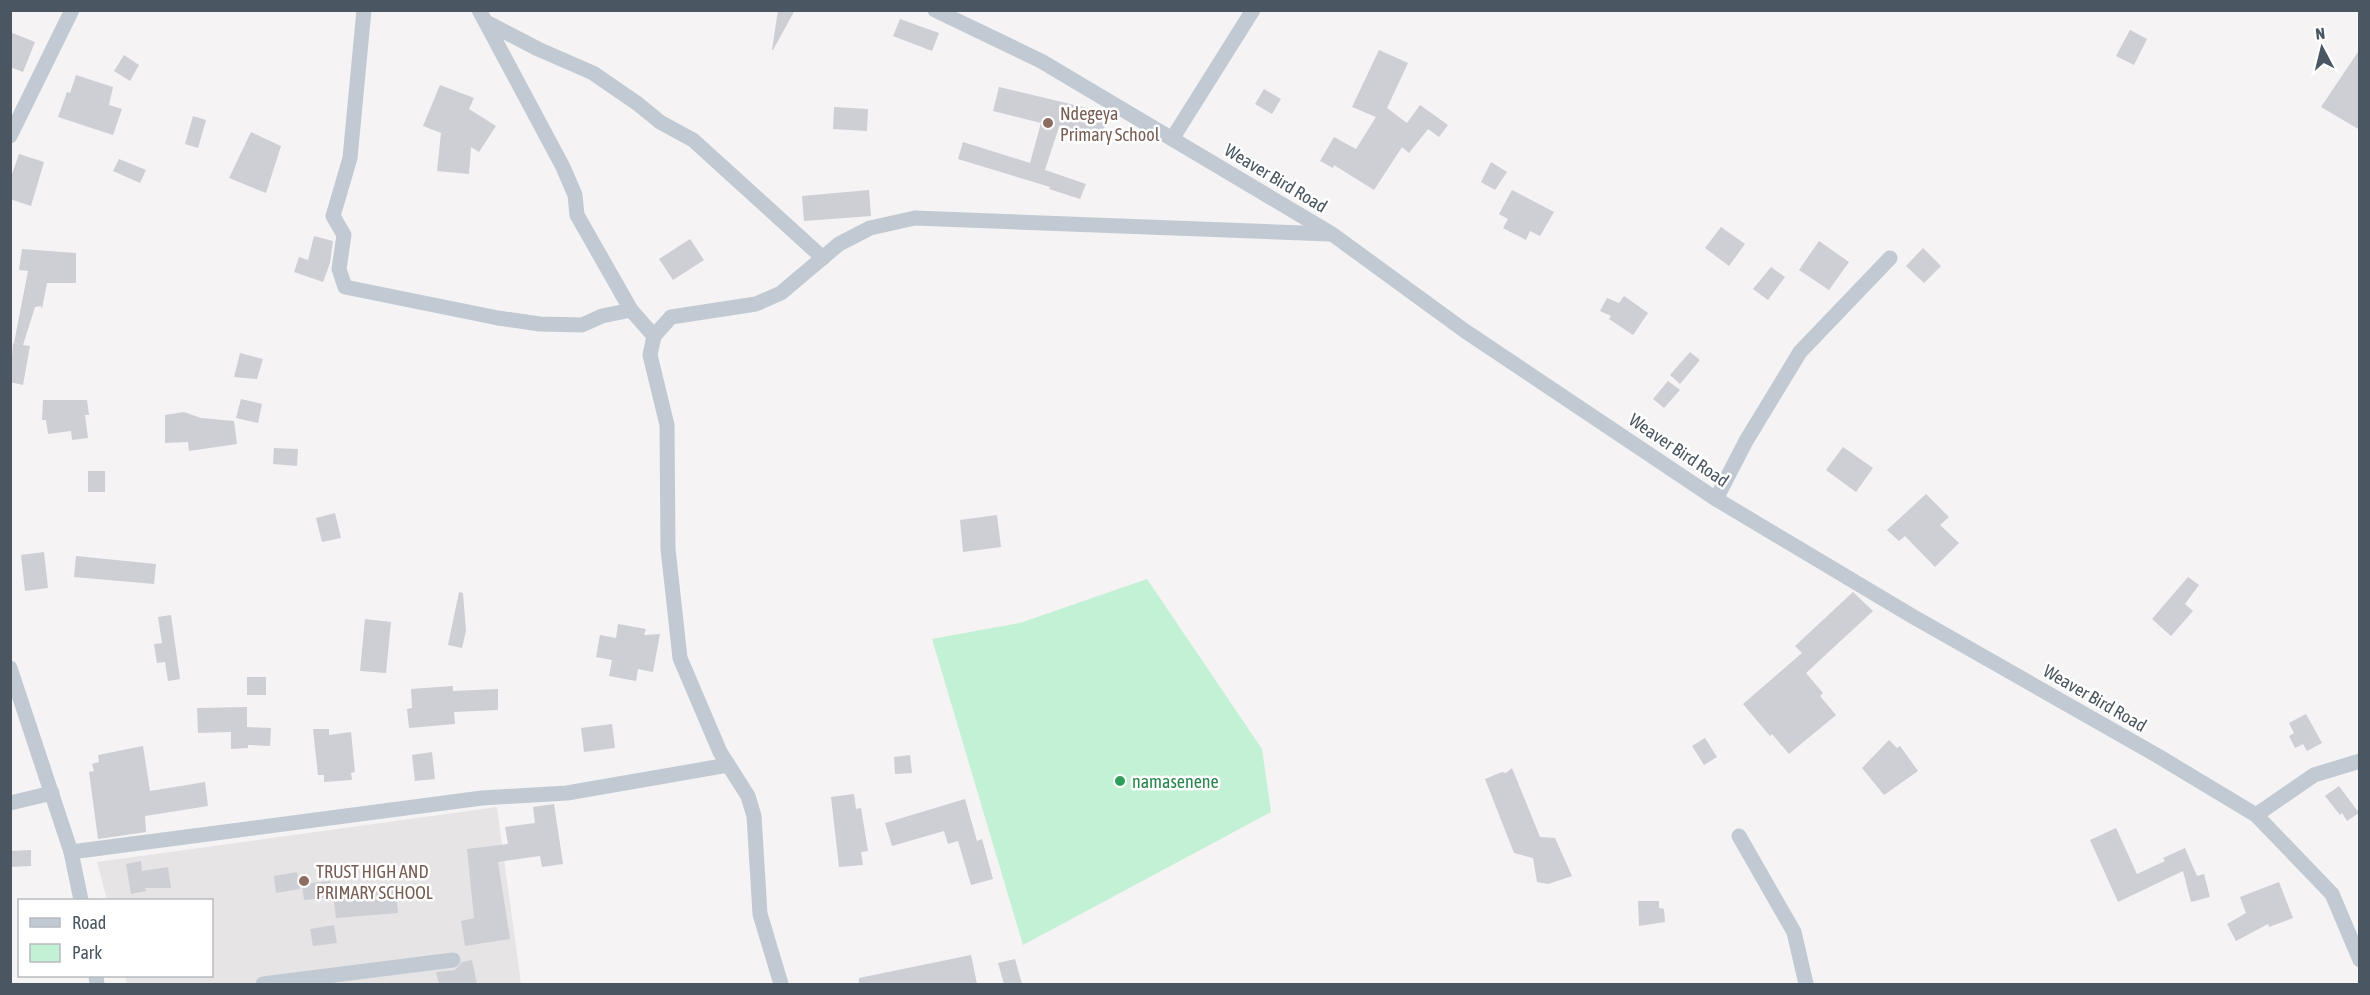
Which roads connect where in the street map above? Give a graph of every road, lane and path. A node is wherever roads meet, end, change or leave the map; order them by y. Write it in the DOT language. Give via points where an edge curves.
graph roads {
  1 [pos="72,10"];
  2 [pos="364,10"];
  3 [pos="935,10"];
  4 [pos="1253,10"];
  5 [pos="484,17"];
  6 [pos="10,136"];
  7 [pos="1172,139"];
  8 [pos="1332,234"];
  9 [pos="823,258"];
  10 [pos="1890,258"];
  11 [pos="631,310"];
  12 [pos="654,336"];
  13 [pos="1716,499"];
  14 [pos="10,668"];
  15 [pos="2360,761"];
  16 [pos="728,765"];
  17 [pos="52,793"];
  18 [pos="10,803"];
  19 [pos="2256,815"];
  20 [pos="1739,836"];
  21 [pos="71,852"];
  22 [pos="81,899"];
  23 [pos="453,960"];
  24 [pos="2360,960"];
  25 [pos="263,984"];
  26 [pos="781,984"];
  27 [pos="1806,984"];
  1 -- 6 [label="street"];
  2 -- 11 [label="street" via="350,158 333,216 344,235 339,269 345,287 540,324 582,326 602,316"];
  3 -- 7 [label="street, Weaver Bird Road" via="1041,61"];
  4 -- 7 [label="street"];
  5 -- 9 [label="street" via="538,49 593,73 660,123 693,140"];
  5 -- 11 [label="street" via="563,166 575,195 577,215"];
  7 -- 8 [label="street, Weaver Bird Road"];
  8 -- 9 [label="street" via="915,218 870,228 839,244"];
  8 -- 13 [label="street, Weaver Bird Road" via="1465,331"];
  9 -- 12 [label="street" via="781,292 756,304 671,317"];
  10 -- 13 [label="street" via="1800,352"];
  11 -- 12 [label="street"];
  12 -- 16 [label="street" via="650,355 667,425 668,549 680,658"];
  13 -- 19 [label="street, Weaver Bird Road"];
  14 -- 17 [label="street"];
  15 -- 19 [label="street" via="2314,775"];
  16 -- 21 [label="street" via="567,793 482,798"];
  16 -- 26 [label="street" via="754,816 760,914"];
  17 -- 18 [label="street"];
  17 -- 21 [label="street"];
  19 -- 24 [label="street, Weaver Bird Road" via="2332,894"];
  20 -- 27 [label="street" via="1794,932"];
  21 -- 22 [label="street"];
  23 -- 25 [label="street"];
}
